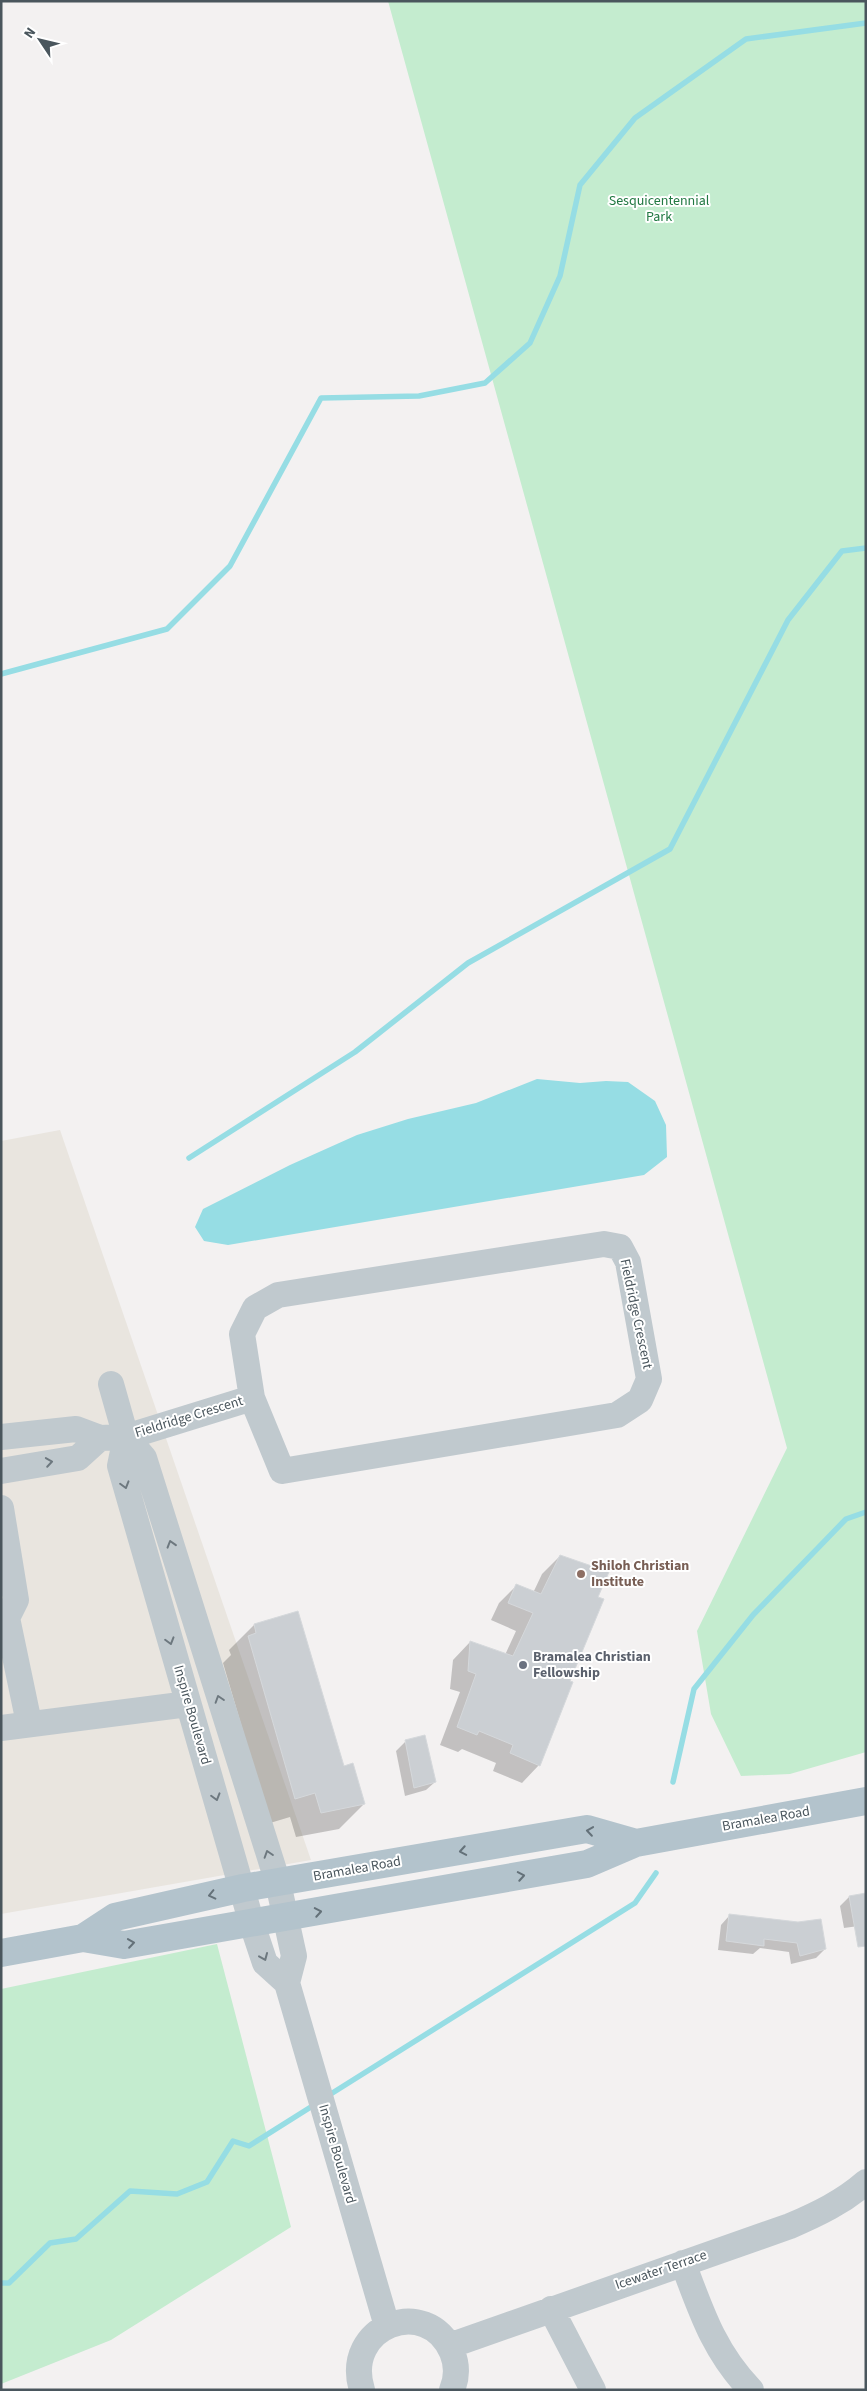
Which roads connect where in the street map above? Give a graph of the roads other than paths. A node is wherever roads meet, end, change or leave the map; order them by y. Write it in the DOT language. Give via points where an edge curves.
graph roads {
  1 [pos="111,1384"];
  2 [pos="252,1398"];
  3 [pos="1,1437"];
  4 [pos="113,1437"];
  5 [pos="1,1471"];
  6 [pos="1,1508"];
  7 [pos="188,1704"];
  8 [pos="29,1723"];
  9 [pos="1,1728"];
  10 [pos="866,1801"];
  11 [pos="636,1843"];
  12 [pos="278,1883"];
  13 [pos="243,1888"];
  14 [pos="286,1918"];
  15 [pos="252,1924"];
  16 [pos="83,1938"];
  17 [pos="1,1953"];
  18 [pos="287,1983"];
  19 [pos="866,2182"];
  20 [pos="683,2263"];
  21 [pos="551,2309"];
  22 [pos="387,2326"];
  23 [pos="449,2346"];
  24 [pos="362,2390"];
  25 [pos="452,2390"];
  26 [pos="593,2390"];
  27 [pos="751,2390"];
  1 -- 4 [label="street, Inspire Boulevard"];
  2 -- 2 [label="street, Fieldridge Crescent" via="242,1334 255,1308 278,1295 604,1244 620,1247 628,1262 649,1379 640,1400 617,1415 282,1471"];
  2 -- 4 [label="street, Fieldridge Crescent"];
  3 -- 4 [label="street" via="76,1429"];
  5 -- 4 [label="street, one-way" via="78,1458"];
  4 -- 7 [label="street, Inspire Boulevard, one-way"];
  12 -- 4 [label="street, Inspire Boulevard, one-way" via="144,1458"];
  6 -- 8 [label="street" via="16,1600 7,1618"];
  7 -- 8 [label="street"];
  7 -- 13 [label="street, Inspire Boulevard, one-way"];
  8 -- 9 [label="street"];
  10 -- 11 [label="main road, Bramalea Road"];
  11 -- 12 [label="main road, Bramalea Road, one-way" via="587,1829"];
  14 -- 11 [label="main road, Bramalea Road, one-way" via="587,1864"];
  12 -- 13 [label="main road, Bramalea Road"];
  12 -- 14 [label="street, Inspire Boulevard"];
  13 -- 15 [label="street, Inspire Boulevard"];
  13 -- 16 [label="main road, Bramalea Road, one-way" via="115,1917"];
  14 -- 15 [label="main road, Bramalea Road"];
  14 -- 18 [label="street, Inspire Boulevard" via="294,1956"];
  16 -- 15 [label="main road, Bramalea Road, one-way" via="124,1945"];
  15 -- 18 [label="street, Inspire Boulevard, one-way" via="266,1963"];
  16 -- 17 [label="main road, Bramalea Road"];
  18 -- 22 [label="street, Inspire Boulevard"];
  19 -- 20 [label="street, Icewater Terrace" via="827,2210"];
  20 -- 21 [label="street, Icewater Terrace"];
  20 -- 27 [label="street" via="714,2342"];
  21 -- 23 [label="street, Icewater Terrace"];
  21 -- 26 [label="street"];
  22 -- 23 [label="street" via="415,2322 440,2334"];
  22 -- 24 [label="street" via="363,2348 358,2370"];
  23 -- 25 [label="street" via="455,2358 456,2372"];
}
